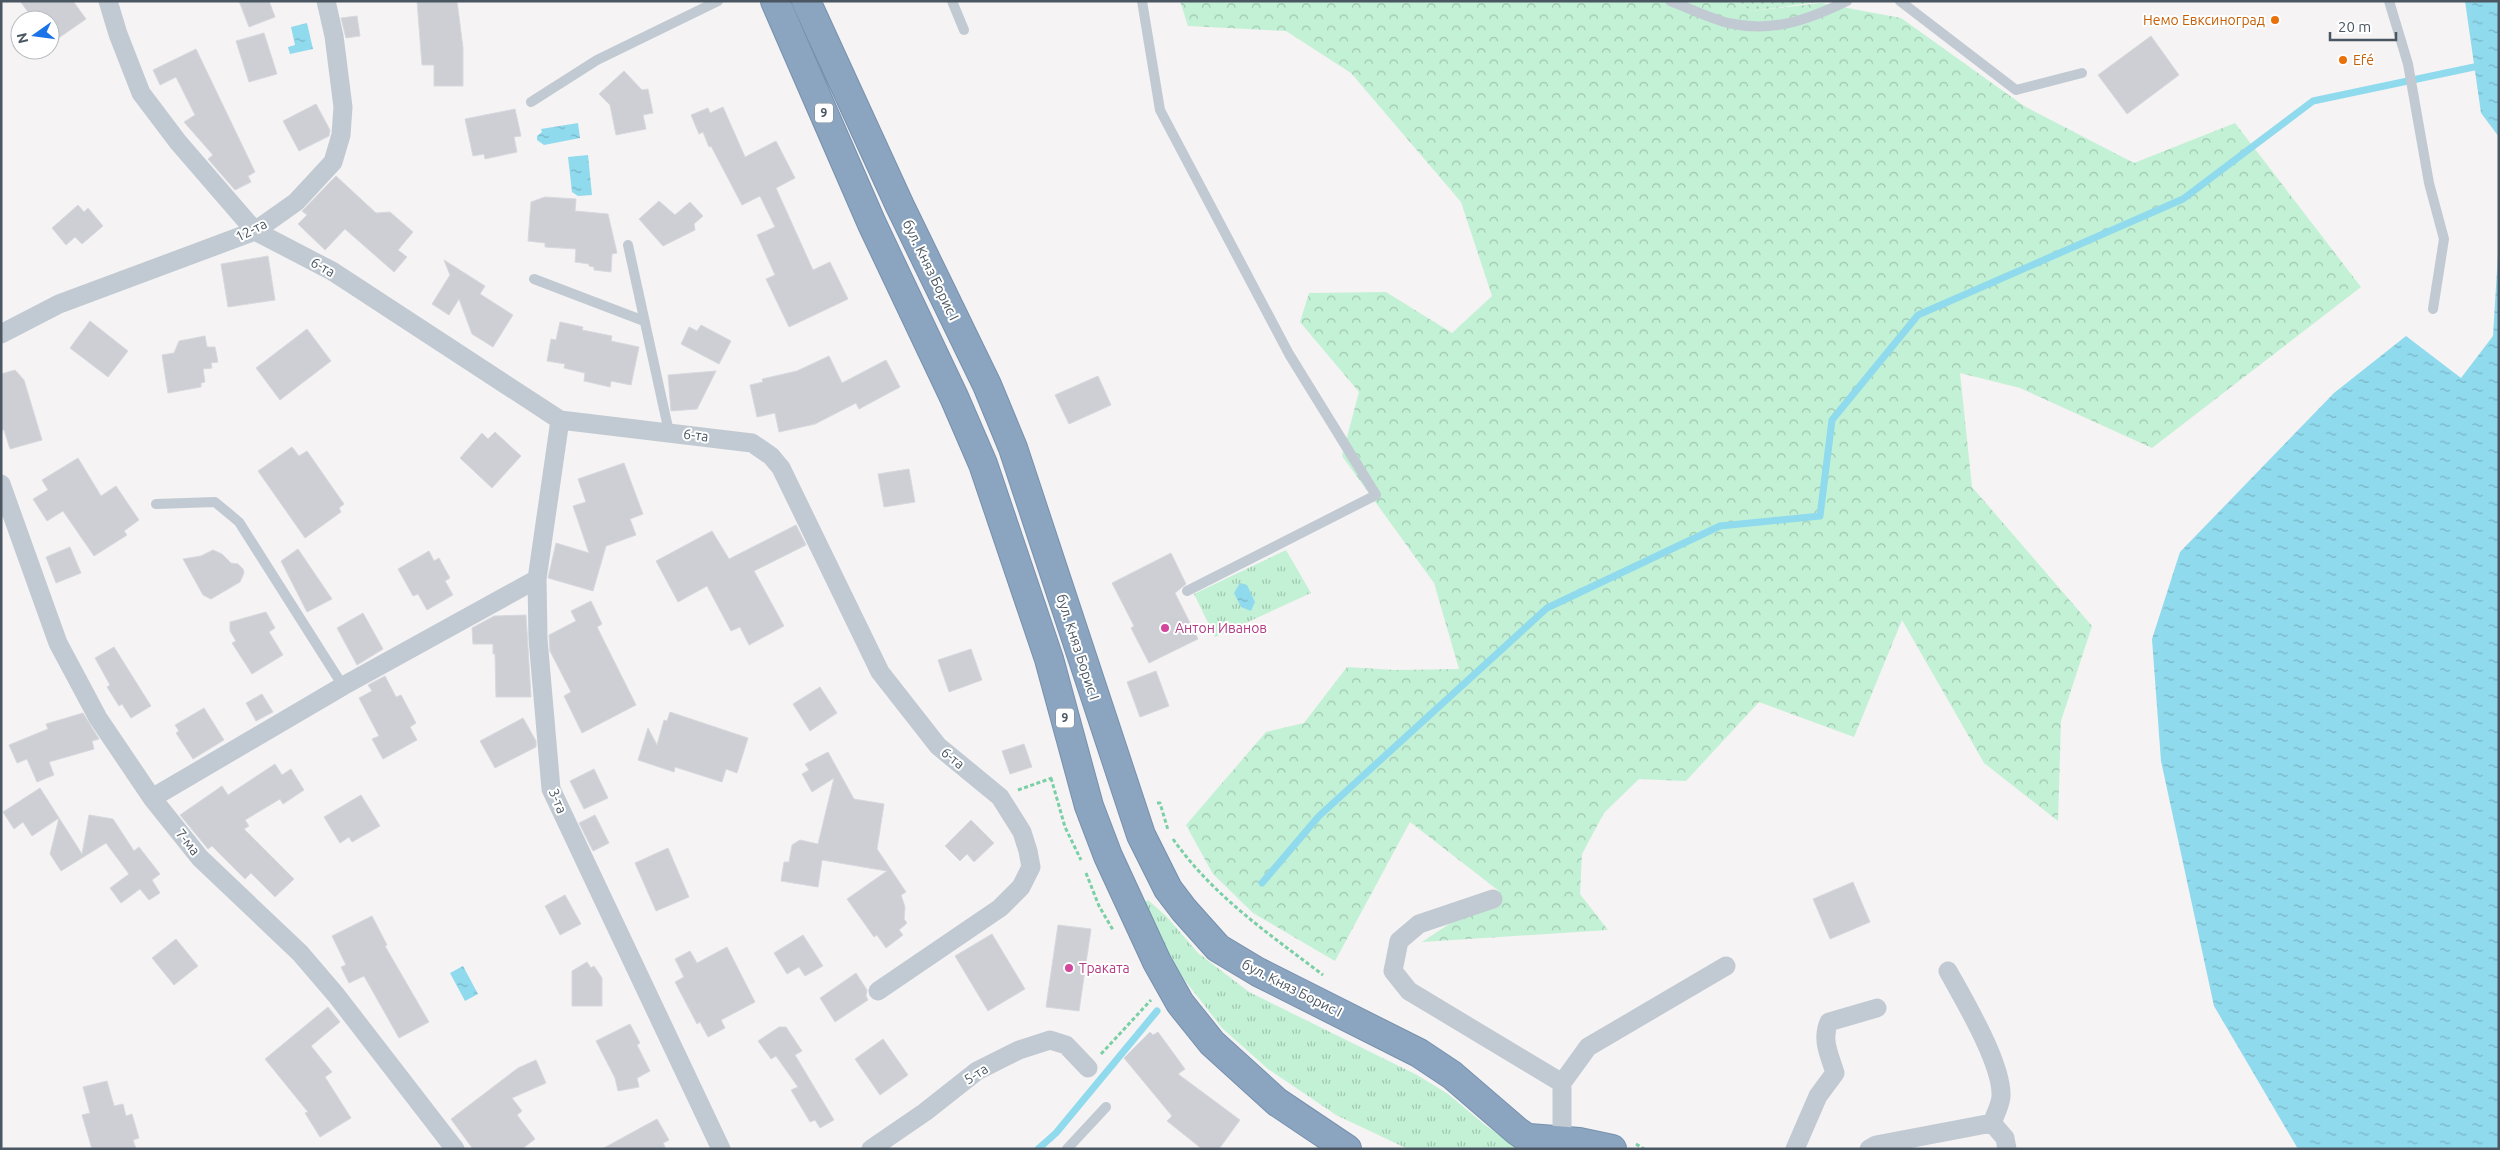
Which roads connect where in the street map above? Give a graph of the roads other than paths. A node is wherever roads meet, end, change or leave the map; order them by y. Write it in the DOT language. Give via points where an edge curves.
graph roads {
  1 [pos="108,1"];
  2 [pos="326,1"];
  3 [pos="718,1"];
  4 [pos="775,1"];
  5 [pos="806,1"];
  6 [pos="952,1"];
  7 [pos="1142,1"];
  8 [pos="1670,1"];
  9 [pos="1847,1"];
  10 [pos="1900,1"];
  11 [pos="2389,1"];
  12 [pos="964,30"];
  13 [pos="2082,73"];
  14 [pos="532,102"];
  15 [pos="255,231"];
  16 [pos="628,245"];
  17 [pos="534,279"];
  18 [pos="2433,309"];
  19 [pos="644,321"];
  20 [pos="1,334"];
  21 [pos="560,420"];
  22 [pos="669,432"];
  23 [pos="1,484"];
  24 [pos="156,504"];
  25 [pos="537,578"];
  26 [pos="1187,591"];
  27 [pos="343,686"];
  28 [pos="152,798"];
  29 [pos="1493,899"];
  30 [pos="1726,966"];
  31 [pos="1948,971"];
  32 [pos="878,991"];
  33 [pos="1877,1008"];
  34 [pos="1088,1068"];
  35 [pos="1562,1083"];
  36 [pos="1106,1107"];
  37 [pos="1992,1123"];
  38 [pos="1545,1142"];
  39 [pos="455,1149"];
  40 [pos="721,1149"];
  41 [pos="871,1149"];
  42 [pos="1067,1149"];
  43 [pos="1347,1149"];
  44 [pos="1612,1149"];
  45 [pos="1795,1149"];
  46 [pos="1869,1149"];
  47 [pos="2007,1149"];
  1 -- 15 [label="street, 6-та" via="141,93 178,142"];
  2 -- 15 [label="street, 12-та" via="343,107 341,136 333,162 296,202"];
  3 -- 14 [label="lane" via="597,60"];
  4 -- 43 [label="highway, 9" via="982,464 1049,659 1089,806 1108,856 1157,962 1180,1003 1212,1043 1277,1102"];
  5 -- 38 [label="highway, бул. Княз Борис I / 9" via="987,385 1013,448 1141,835 1168,889 1218,948 1258,972 1419,1053 1452,1075 1517,1131"];
  6 -- 12 [label="lane"];
  7 -- 26 [label="lane" via="1160,110 1289,354 1376,495"];
  8 -- 9 [label="lane" via="1728,23 1772,27 1813,18"];
  10 -- 13 [label="lane" via="2016,90"];
  11 -- 18 [label="lane" via="2408,64 2429,183 2444,239"];
  15 -- 20 [label="street, 12-та" via="59,304"];
  15 -- 21 [label="street, 6-та" via="332,271"];
  16 -- 19 [label="lane"];
  17 -- 19 [label="lane"];
  19 -- 22 [label="lane"];
  21 -- 22 [label="street, 6-та"];
  21 -- 25 [label="street, 3-та"];
  22 -- 32 [label="street, 6-та" via="752,442 771,456 781,468 880,672 938,746 1000,797 1022,832 1031,868 1021,887 1000,908"];
  23 -- 28 [label="street, 7-ма" via="58,643 98,718"];
  24 -- 27 [label="lane" via="215,502 239,522"];
  25 -- 27 [label="street"];
  25 -- 40 [label="street, 3-та" via="538,639 552,790"];
  27 -- 28 [label="street"];
  28 -- 39 [label="street, 7-ма" via="200,858 300,953"];
  29 -- 35 [label="street" via="1419,924 1399,941 1393,971 1409,991"];
  30 -- 35 [label="street" via="1588,1047"];
  31 -- 37 [label="street" via="1980,1029 1998,1076 2001,1098"];
  33 -- 45 [label="street" via="1829,1022 1825,1032 1826,1043 1835,1074 1818,1096"];
  34 -- 41 [label="street, 5-та" via="1066,1045 1050,1040 1019,1050 977,1071"];
  35 -- 38 [label="street"];
  36 -- 42 [label="lane"];
  37 -- 46 [label="street"];
  37 -- 47 [label="street" via="2005,1138"];
  38 -- 44 [label="highway, 9"];
}
